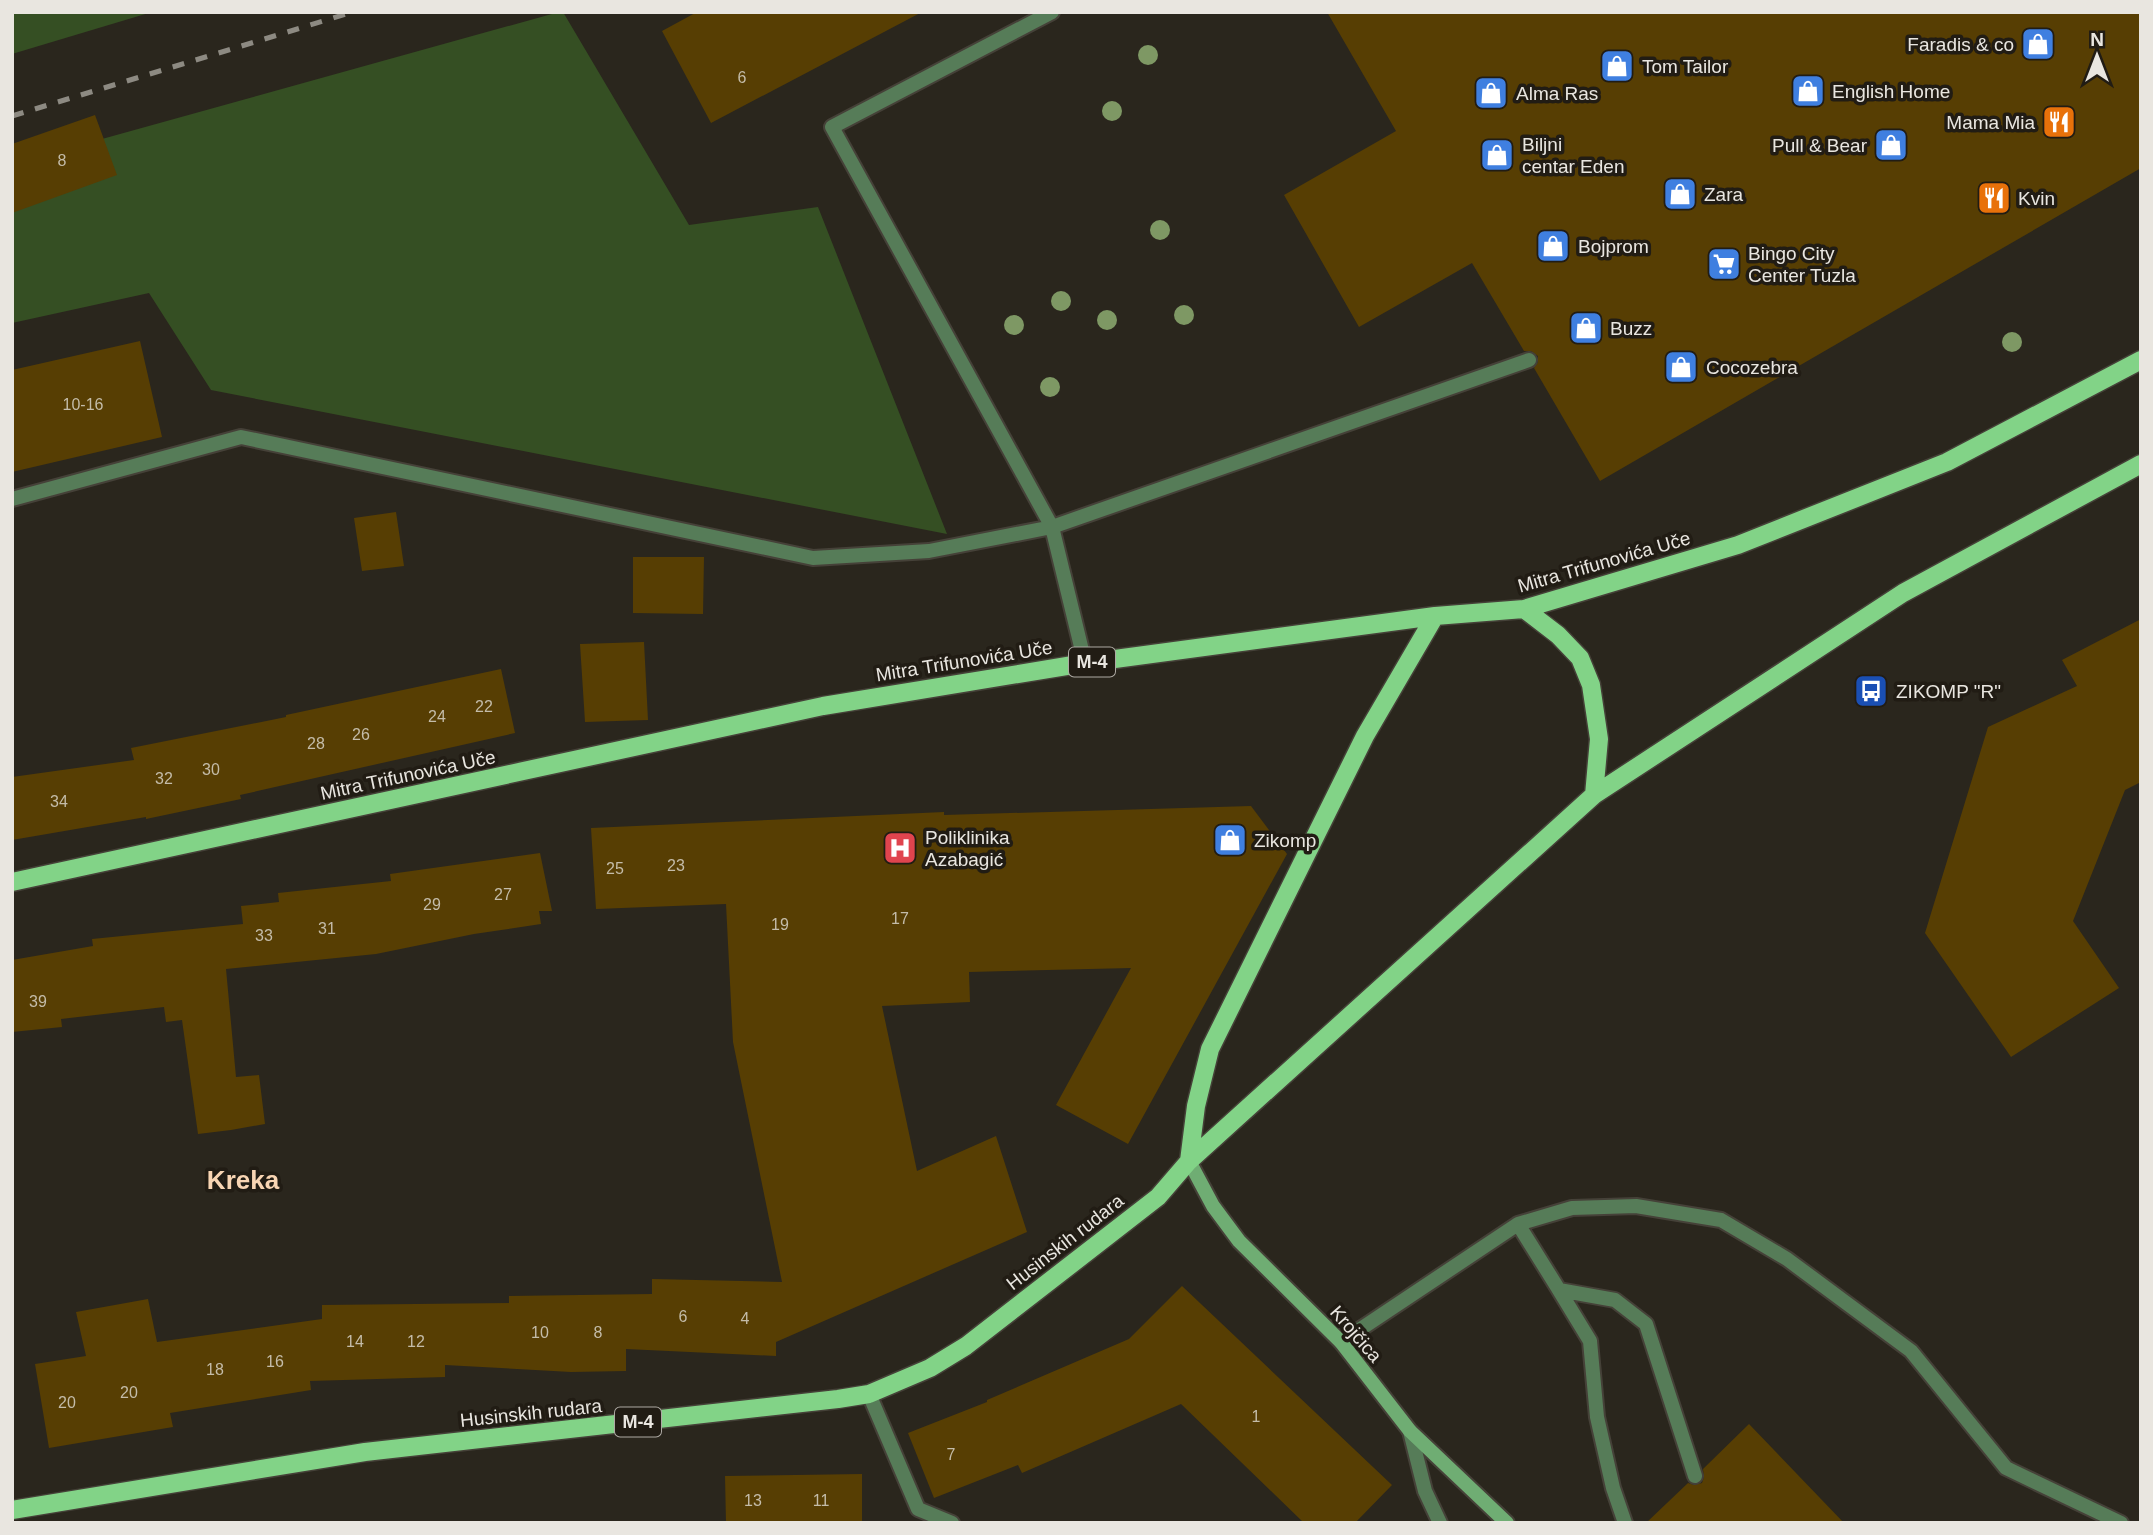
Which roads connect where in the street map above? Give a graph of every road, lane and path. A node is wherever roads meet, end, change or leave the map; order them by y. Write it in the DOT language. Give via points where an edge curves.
graph roads {
  1 [pos="1052,12"];
  2 [pos="1529,359"];
  3 [pos="2141,360"];
  4 [pos="2141,464"];
  5 [pos="12,499"];
  6 [pos="1052,527"];
  7 [pos="1524,609"];
  8 [pos="1435,616"];
  9 [pos="1085,663"];
  10 [pos="1594,795"];
  11 [pos="12,882"];
  12 [pos="1189,1161"];
  13 [pos="1518,1224"];
  14 [pos="1559,1290"];
  15 [pos="1341,1342"];
  16 [pos="869,1394"];
  17 [pos="1410,1431"];
  18 [pos="1695,1476"];
  19 [pos="12,1510"];
  20 [pos="951,1523"];
  21 [pos="1440,1523"];
  22 [pos="1507,1523"];
  23 [pos="1625,1523"];
  24 [pos="2121,1523"];
  1 -- 6 [label="street" via="832,127"];
  2 -- 6 [label="street"];
  3 -- 7 [label="main road, Mitra Trifunovića Uče / M-4" via="1947,462 1738,545"];
  4 -- 10 [label="main road, M-4" via="1903,593"];
  5 -- 6 [label="street" via="241,437 813,558 929,551"];
  6 -- 9 [label="street"];
  7 -- 8 [label="main road, Mitra Trifunovića Uče / M-4"];
  7 -- 10 [label="main road" via="1580,658 1591,685 1599,739"];
  8 -- 9 [label="main road, Mitra Trifunovića Uče / M-4"];
  8 -- 12 [label="main road" via="1365,736 1210,1049"];
  9 -- 11 [label="main road, Mitra Trifunovića Uče / M-4" via="822,706"];
  10 -- 12 [label="main road, M-4"];
  12 -- 15 [label="main road, Krojčica" via="1213,1206 1240,1241"];
  12 -- 16 [label="main road, Husinskih rudara / M-4" via="1158,1197 966,1346"];
  13 -- 14 [label="street"];
  13 -- 15 [label="street"];
  13 -- 24 [label="street" via="1572,1208 1636,1206 1721,1220 1787,1259 1911,1351 2006,1468"];
  14 -- 18 [label="street" via="1615,1300 1646,1324"];
  14 -- 23 [label="street" via="1590,1340 1597,1417"];
  15 -- 17 [label="main road, Krojčica"];
  16 -- 19 [label="main road, Husinskih rudara / M-4" via="365,1452"];
  16 -- 20 [label="street" via="918,1509"];
  17 -- 21 [label="street" via="1425,1491"];
  17 -- 22 [label="main road, Krojčica"];
}
